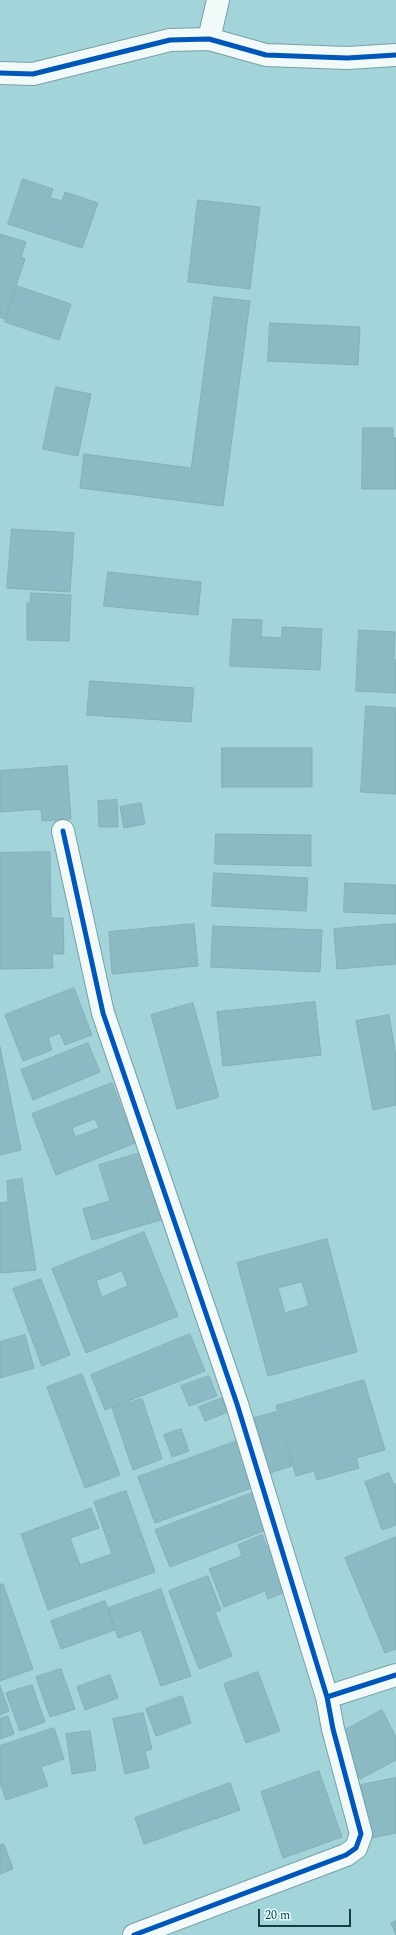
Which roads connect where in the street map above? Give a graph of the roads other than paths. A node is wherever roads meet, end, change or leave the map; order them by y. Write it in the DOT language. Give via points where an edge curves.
graph roads {
  1 [pos="218,0"];
  2 [pos="208,39"];
  3 [pos="396,56"];
  4 [pos="0,73"];
  5 [pos="63,831"];
  6 [pos="396,1675"];
  7 [pos="327,1697"];
  8 [pos="134,1935"];
  1 -- 2 [label="street"];
  2 -- 3 [label="street" via="266,55 347,58"];
  2 -- 4 [label="street" via="170,40 33,74"];
  5 -- 7 [label="street" via="103,1013 237,1404"];
  6 -- 7 [label="street"];
  7 -- 8 [label="street" via="361,1834 356,1848 346,1855"];
}
